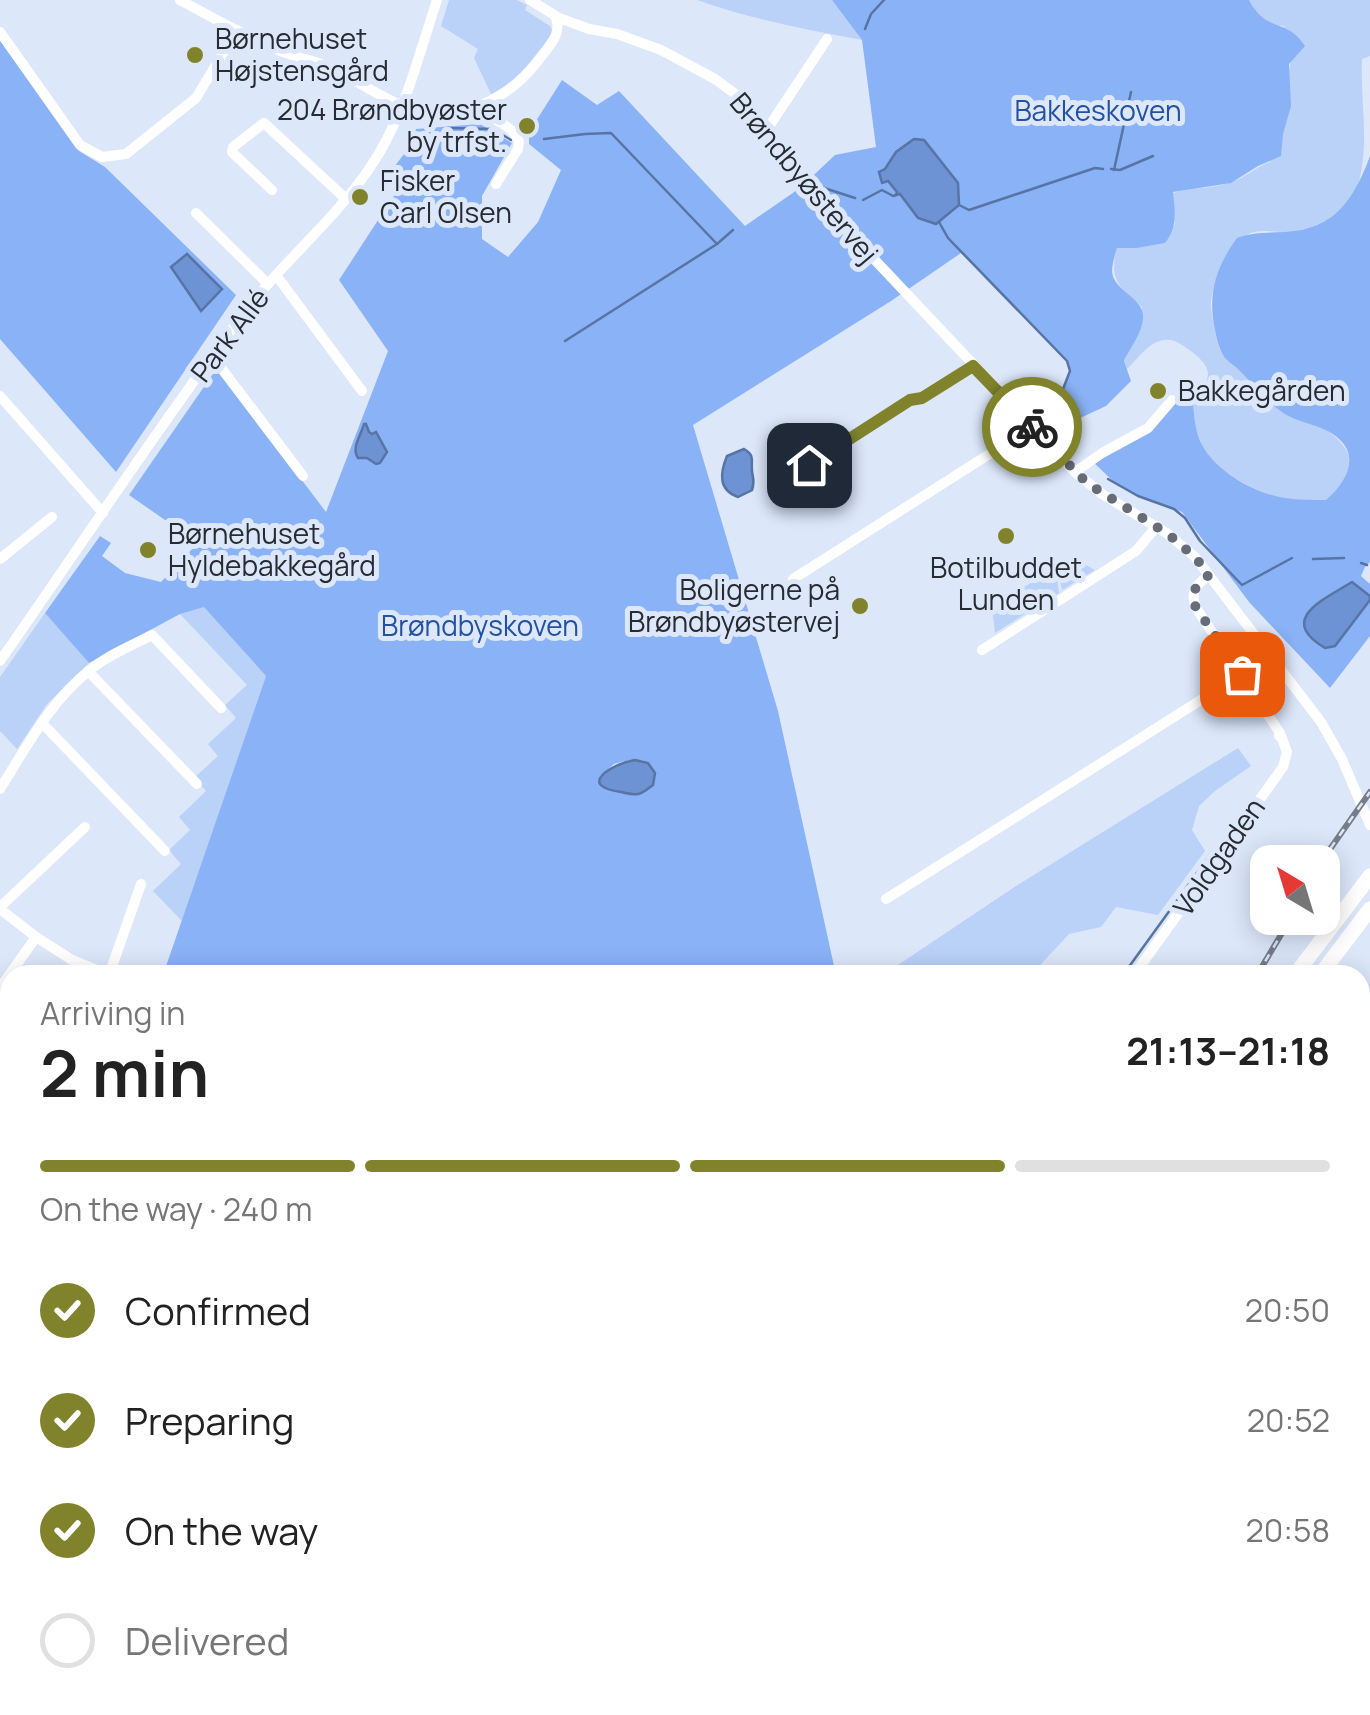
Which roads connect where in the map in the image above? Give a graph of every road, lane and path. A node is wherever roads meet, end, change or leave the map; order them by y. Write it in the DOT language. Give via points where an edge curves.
graph roads {
  1 [pos="182,0"];
  2 [pos="436,0"];
  3 [pos="530,0"];
  4 [pos="555,16"];
  5 [pos="589,29"];
  6 [pos="238,30"];
  7 [pos="0,32"];
  8 [pos="556,37"];
  9 [pos="827,39"];
  10 [pos="482,104"];
  11 [pos="402,106"];
  12 [pos="766,131"];
  13 [pos="496,184"];
  14 [pos="272,190"];
  15 [pos="346,199"];
  16 [pos="196,214"];
  17 [pos="272,280"];
  18 [pos="212,356"];
  19 [pos="973,366"];
  20 [pos="362,391"];
  21 [pos="0,396"];
  22 [pos="1172,400"];
  23 [pos="1032,427"];
  24 [pos="1074,472"];
  25 [pos="806,475"];
  26 [pos="303,476"];
  27 [pos="103,512"];
  28 [pos="52,517"];
  29 [pos="1157,526"];
  30 [pos="0,559"];
  31 [pos="1209,575"];
  32 [pos="792,579"];
  33 [pos="982,650"];
  34 [pos="0,661"];
  35 [pos="88,672"];
  36 [pos="1242,674"];
  37 [pos="221,708"];
  38 [pos="42,723"];
  39 [pos="197,784"];
  40 [pos="0,789"];
  41 [pos="1368,822"];
  42 [pos="84,828"];
  43 [pos="165,851"];
  44 [pos="1370,876"];
  45 [pos="141,884"];
  46 [pos="886,899"];
  47 [pos="0,908"];
  48 [pos="1370,909"];
  49 [pos="36,937"];
  50 [pos="16,965"];
  51 [pos="84,965"];
  52 [pos="113,965"];
  53 [pos="1141,965"];
  54 [pos="1303,965"];
  55 [pos="1328,965"];
  1 -- 6 [label="street"];
  2 -- 11 [label="street, Park Allé"];
  3 -- 4 [label="street, Brøndbyøstervej"];
  4 -- 5 [label="street, Brøndbyøstervej"];
  4 -- 8 [label="street"];
  5 -- 8 [label="street"];
  5 -- 12 [label="street, Brøndbyøstervej" via="641,42 716,79"];
  6 -- 7 [label="street" via="196,98 126,154 108,158 80,145"];
  6 -- 11 [label="street"];
  8 -- 10 [label="street" via="517,84"];
  9 -- 12 [label="street"];
  10 -- 11 [label="street" via="456,112"];
  10 -- 13 [label="street" via="520,142"];
  11 -- 15 [label="street, Park Allé" via="388,140"];
  12 -- 19 [label="street, Brøndbyøstervej" via="840,223"];
  14 -- 15 [label="street" via="232,152 264,123"];
  15 -- 17 [label="street, Park Allé"];
  16 -- 17 [label="street"];
  17 -- 18 [label="street, Park Allé"];
  17 -- 20 [label="street"];
  18 -- 26 [label="street"];
  18 -- 27 [label="street, Park Allé"];
  19 -- 23 [label="street, Brøndbyøstervej"];
  19 -- 25 [label="street" via="809,465"];
  21 -- 27 [label="street"];
  22 -- 24 [label="street" via="1148,428"];
  23 -- 24 [label="street, Brøndbyøstervej"];
  23 -- 32 [label="street"];
  24 -- 29 [label="street, Brøndbyøstervej"];
  27 -- 34 [label="street, Park Allé"];
  28 -- 30 [label="street"];
  29 -- 31 [label="street, Brøndbyøstervej"];
  29 -- 33 [label="street" via="1136,551"];
  31 -- 36 [label="street" via="1195,588 1194,602"];
  31 -- 41 [label="street, Brøndbyøstervej" via="1322,722"];
  35 -- 37 [label="street" via="152,636"];
  35 -- 38 [label="street"];
  35 -- 39 [label="street"];
  36 -- 46 [label="street"];
  36 -- 53 [label="street, Voldgaden" via="1287,752 1283,767"];
  38 -- 40 [label="street"];
  38 -- 43 [label="street"];
  42 -- 47 [label="street"];
  44 -- 54 [label="highway"];
  45 -- 52 [label="street"];
  47 -- 49 [label="street"];
  48 -- 55 [label="highway"];
  49 -- 50 [label="street"];
  49 -- 51 [label="street"];
}
